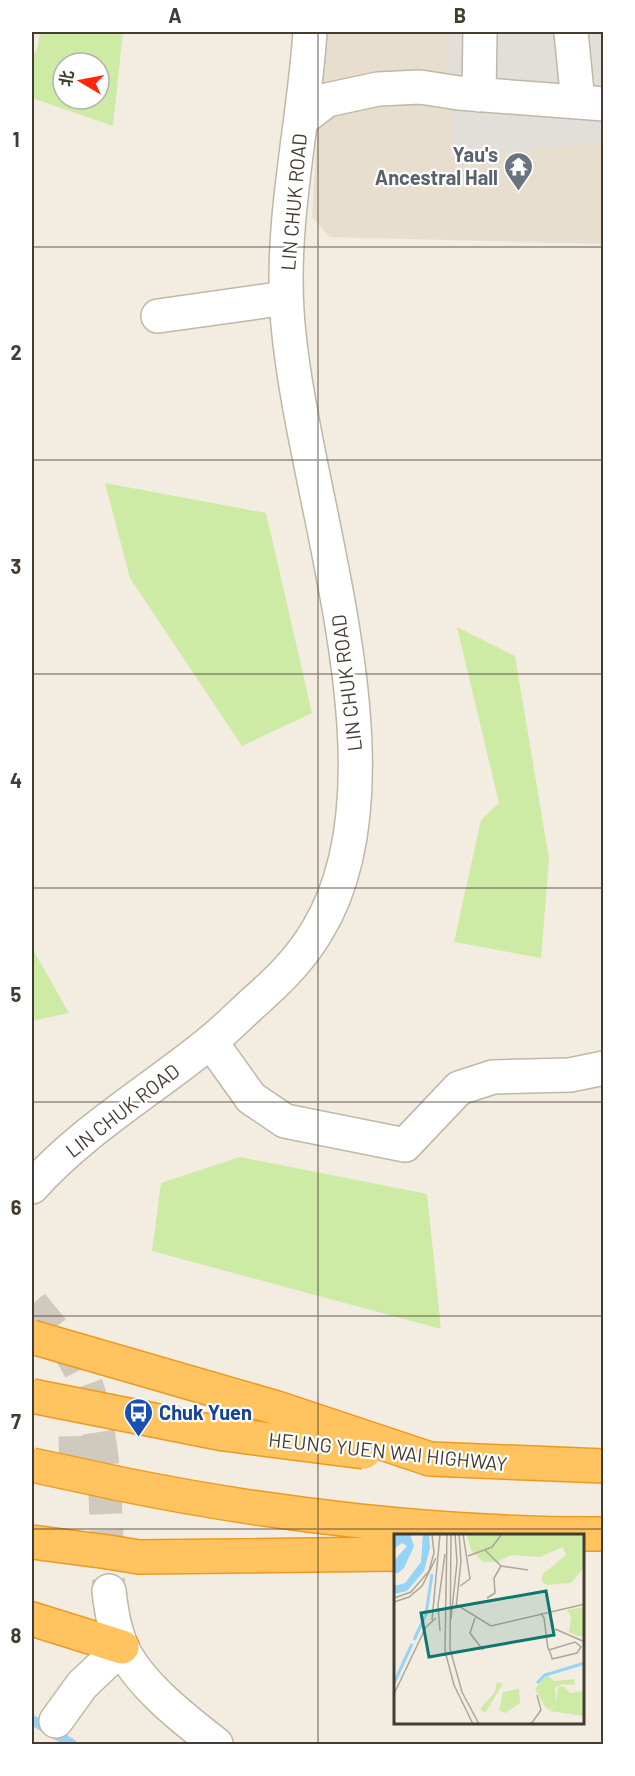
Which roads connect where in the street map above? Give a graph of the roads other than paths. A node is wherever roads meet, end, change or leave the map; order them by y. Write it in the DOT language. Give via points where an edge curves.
graph roads {
  1 [pos="310,32"];
  2 [pos="480,32"];
  3 [pos="571,32"];
  4 [pos="479,95"];
  5 [pos="591,103"];
  6 [pos="301,120"];
  7 [pos="286,298"];
  8 [pos="158,316"];
  9 [pos="211,1042"];
  10 [pos="603,1068"];
  11 [pos="32,1187"];
  12 [pos="32,1337"];
  13 [pos="32,1396"];
  14 [pos="430,1459"];
  15 [pos="32,1465"];
  16 [pos="603,1466"];
  17 [pos="572,1534"];
  18 [pos="32,1542"];
  19 [pos="394,1554"];
  20 [pos="109,1591"];
  21 [pos="32,1619"];
  22 [pos="122,1647"];
  23 [pos="56,1721"];
  24 [pos="216,1744"];
  1 -- 6 [label="street, LIN CHUK ROAD"];
  2 -- 4 [label="street"];
  3 -- 5 [label="street"];
  4 -- 5 [label="street"];
  4 -- 6 [label="street" via="420,87 378,89 327,100"];
  6 -- 7 [label="street, LIN CHUK ROAD" via="287,229"];
  7 -- 8 [label="street"];
  7 -- 9 [label="street, LIN CHUK ROAD" via="301,416 351,694 355,760 352,838 336,894 317,931 287,972"];
  9 -- 10 [label="street" via="251,1098 285,1121 405,1145 459,1088 493,1077 570,1075"];
  9 -- 11 [label="street, LIN CHUK ROAD" via="77,1143"];
  12 -- 14 [label="highway, bridge" via="278,1408"];
  13 -- 14 [label="highway, HEUNG YUEN WAI HIGHWAY, bridge" via="224,1434"];
  14 -- 16 [label="highway, HEUNG YUEN WAI HIGHWAY"];
  15 -- 17 [label="highway, bridge" via="225,1504 408,1524"];
  18 -- 19 [label="highway, bridge" via="139,1557"];
  20 -- 22 [label="street"];
  21 -- 22 [label="highway"];
  22 -- 23 [label="street" via="82,1685"];
  22 -- 24 [label="street" via="167,1703"];
}
